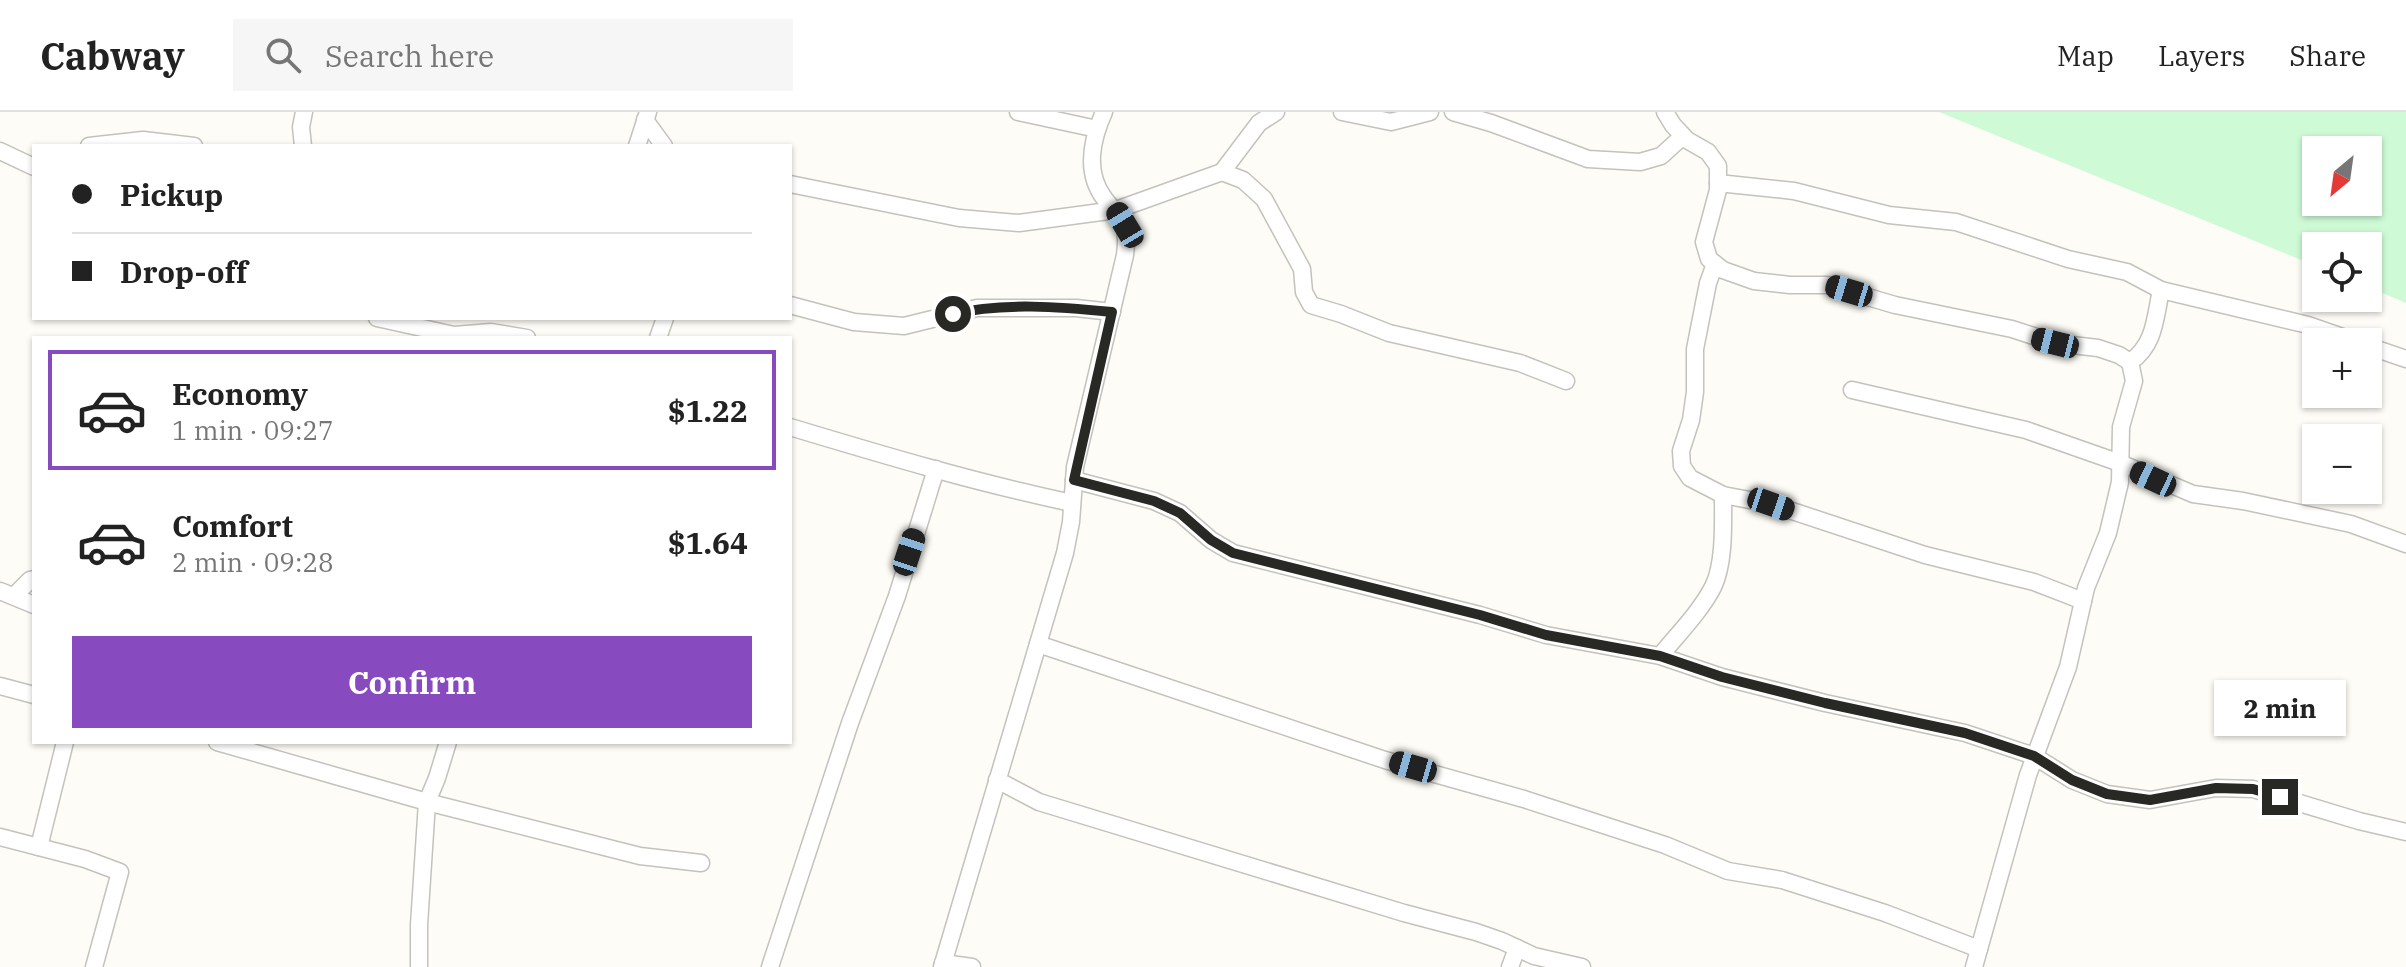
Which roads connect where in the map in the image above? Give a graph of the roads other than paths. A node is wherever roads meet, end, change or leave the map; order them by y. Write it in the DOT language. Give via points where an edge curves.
graph roads {
  1 [pos="304,112"];
  2 [pos="1018,112"];
  3 [pos="1104,112"];
  4 [pos="1276,112"];
  5 [pos="1342,112"];
  6 [pos="1430,112"];
  7 [pos="1453,112"];
  8 [pos="1665,112"];
  9 [pos="647,116"];
  10 [pos="1097,129"];
  11 [pos="1683,136"];
  12 [pos="107,144"];
  13 [pos="177,144"];
  14 [pos="303,144"];
  15 [pos="638,144"];
  16 [pos="663,144"];
  17 [pos="0,151"];
  18 [pos="32,166"];
  19 [pos="1222,172"];
  20 [pos="1718,183"];
  21 [pos="792,184"];
  22 [pos="1116,210"];
  23 [pos="1715,264"];
  24 [pos="2161,290"];
  25 [pos="792,306"];
  26 [pos="1112,312"];
  27 [pos="385,320"];
  28 [pos="2317,328"];
  29 [pos="450,336"];
  30 [pos="461,336"];
  31 [pos="515,336"];
  32 [pos="2382,351"];
  33 [pos="2406,359"];
  34 [pos="2130,362"];
  35 [pos="1566,381"];
  36 [pos="1852,390"];
  37 [pos="792,428"];
  38 [pos="2120,463"];
  39 [pos="936,469"];
  40 [pos="1074,480"];
  41 [pos="1723,495"];
  42 [pos="1072,503"];
  43 [pos="2406,544"];
  44 [pos="32,580"];
  45 [pos="7,593"];
  46 [pos="2083,601"];
  47 [pos="32,604"];
  48 [pos="1038,644"];
  49 [pos="1660,656"];
  50 [pos="0,686"];
  51 [pos="32,694"];
  52 [pos="65,744"];
  53 [pos="228,744"];
  54 [pos="447,744"];
  55 [pos="2034,756"];
  56 [pos="997,780"];
  57 [pos="427,802"];
  58 [pos="2406,832"];
  59 [pos="0,837"];
  60 [pos="39,847"];
  61 [pos="701,863"];
  62 [pos="1517,948"];
  63 [pos="1979,949"];
  64 [pos="942,965"];
  65 [pos="94,967"];
  66 [pos="419,967"];
  67 [pos="770,967"];
  68 [pos="972,967"];
  69 [pos="1510,967"];
  70 [pos="1582,967"];
  71 [pos="1974,967"];
  1 -- 14 [label="street"];
  2 -- 10 [label="street"];
  3 -- 10 [label="street"];
  4 -- 19 [label="street" via="1259,123"];
  5 -- 6 [label="street" via="1391,122"];
  7 -- 11 [label="street" via="1588,159 1640,162 1661,156"];
  8 -- 11 [label="street"];
  9 -- 15 [label="street"];
  9 -- 16 [label="street"];
  10 -- 22 [label="street" via="1092,166 1097,185"];
  11 -- 20 [label="street" via="1708,152 1718,166"];
  12 -- 13 [label="street"];
  17 -- 18 [label="street"];
  19 -- 22 [label="street"];
  19 -- 35 [label="street" via="1243,180 1264,199 1302,269 1311,305 1389,333 1520,363"];
  20 -- 23 [label="street" via="1704,242"];
  20 -- 24 [label="street" via="1794,191 1889,215 1956,222 2068,259 2127,272"];
  21 -- 22 [label="street" via="959,218 1019,223"];
  22 -- 26 [label="street" via="1127,240"];
  23 -- 34 [label="street" via="1754,281 1827,285 2055,343 2098,348"];
  23 -- 41 [label="street" via="1695,349 1695,392 1681,451 1690,478"];
  24 -- 28 [label="street"];
  24 -- 34 [label="street" via="2150,339"];
  25 -- 26 [label="street" via="854,322 904,326 977,308"];
  26 -- 40 [label="street"];
  27 -- 29 [label="street"];
  30 -- 31 [label="street"];
  32 -- 33 [label="street"];
  34 -- 38 [label="street" via="2134,381 2121,427"];
  36 -- 38 [label="street" via="2026,430"];
  37 -- 39 [label="street"];
  38 -- 43 [label="street" via="2193,494 2351,524"];
  38 -- 46 [label="street" via="2108,533"];
  39 -- 42 [label="street"];
  39 -- 67 [label="street"];
  40 -- 42 [label="street"];
  40 -- 49 [label="street" via="1154,501 1180,513 1233,553 1546,635"];
  41 -- 46 [label="street" via="1771,504"];
  41 -- 49 [label="street" via="1724,538 1715,584"];
  42 -- 48 [label="street" via="1065,553"];
  44 -- 45 [label="street"];
  45 -- 47 [label="street"];
  46 -- 55 [label="street" via="2068,667"];
  48 -- 56 [label="street"];
  48 -- 63 [label="street" via="1385,760 1665,845 1728,871 1782,880 1885,913"];
  49 -- 55 [label="street" via="1722,677 1965,733"];
  50 -- 51 [label="street"];
  52 -- 60 [label="street"];
  53 -- 57 [label="street"];
  54 -- 57 [label="street"];
  55 -- 58 [label="street" via="2107,794 2150,800 2216,788 2253,789"];
  55 -- 63 [label="street"];
  56 -- 62 [label="street" via="1039,802"];
  56 -- 64 [label="street"];
  57 -- 61 [label="street" via="640,856"];
  57 -- 66 [label="street"];
  59 -- 60 [label="street"];
  60 -- 65 [label="street" via="120,872"];
  62 -- 69 [label="street"];
  62 -- 70 [label="street"];
  63 -- 71 [label="street"];
  64 -- 68 [label="street"];
}
